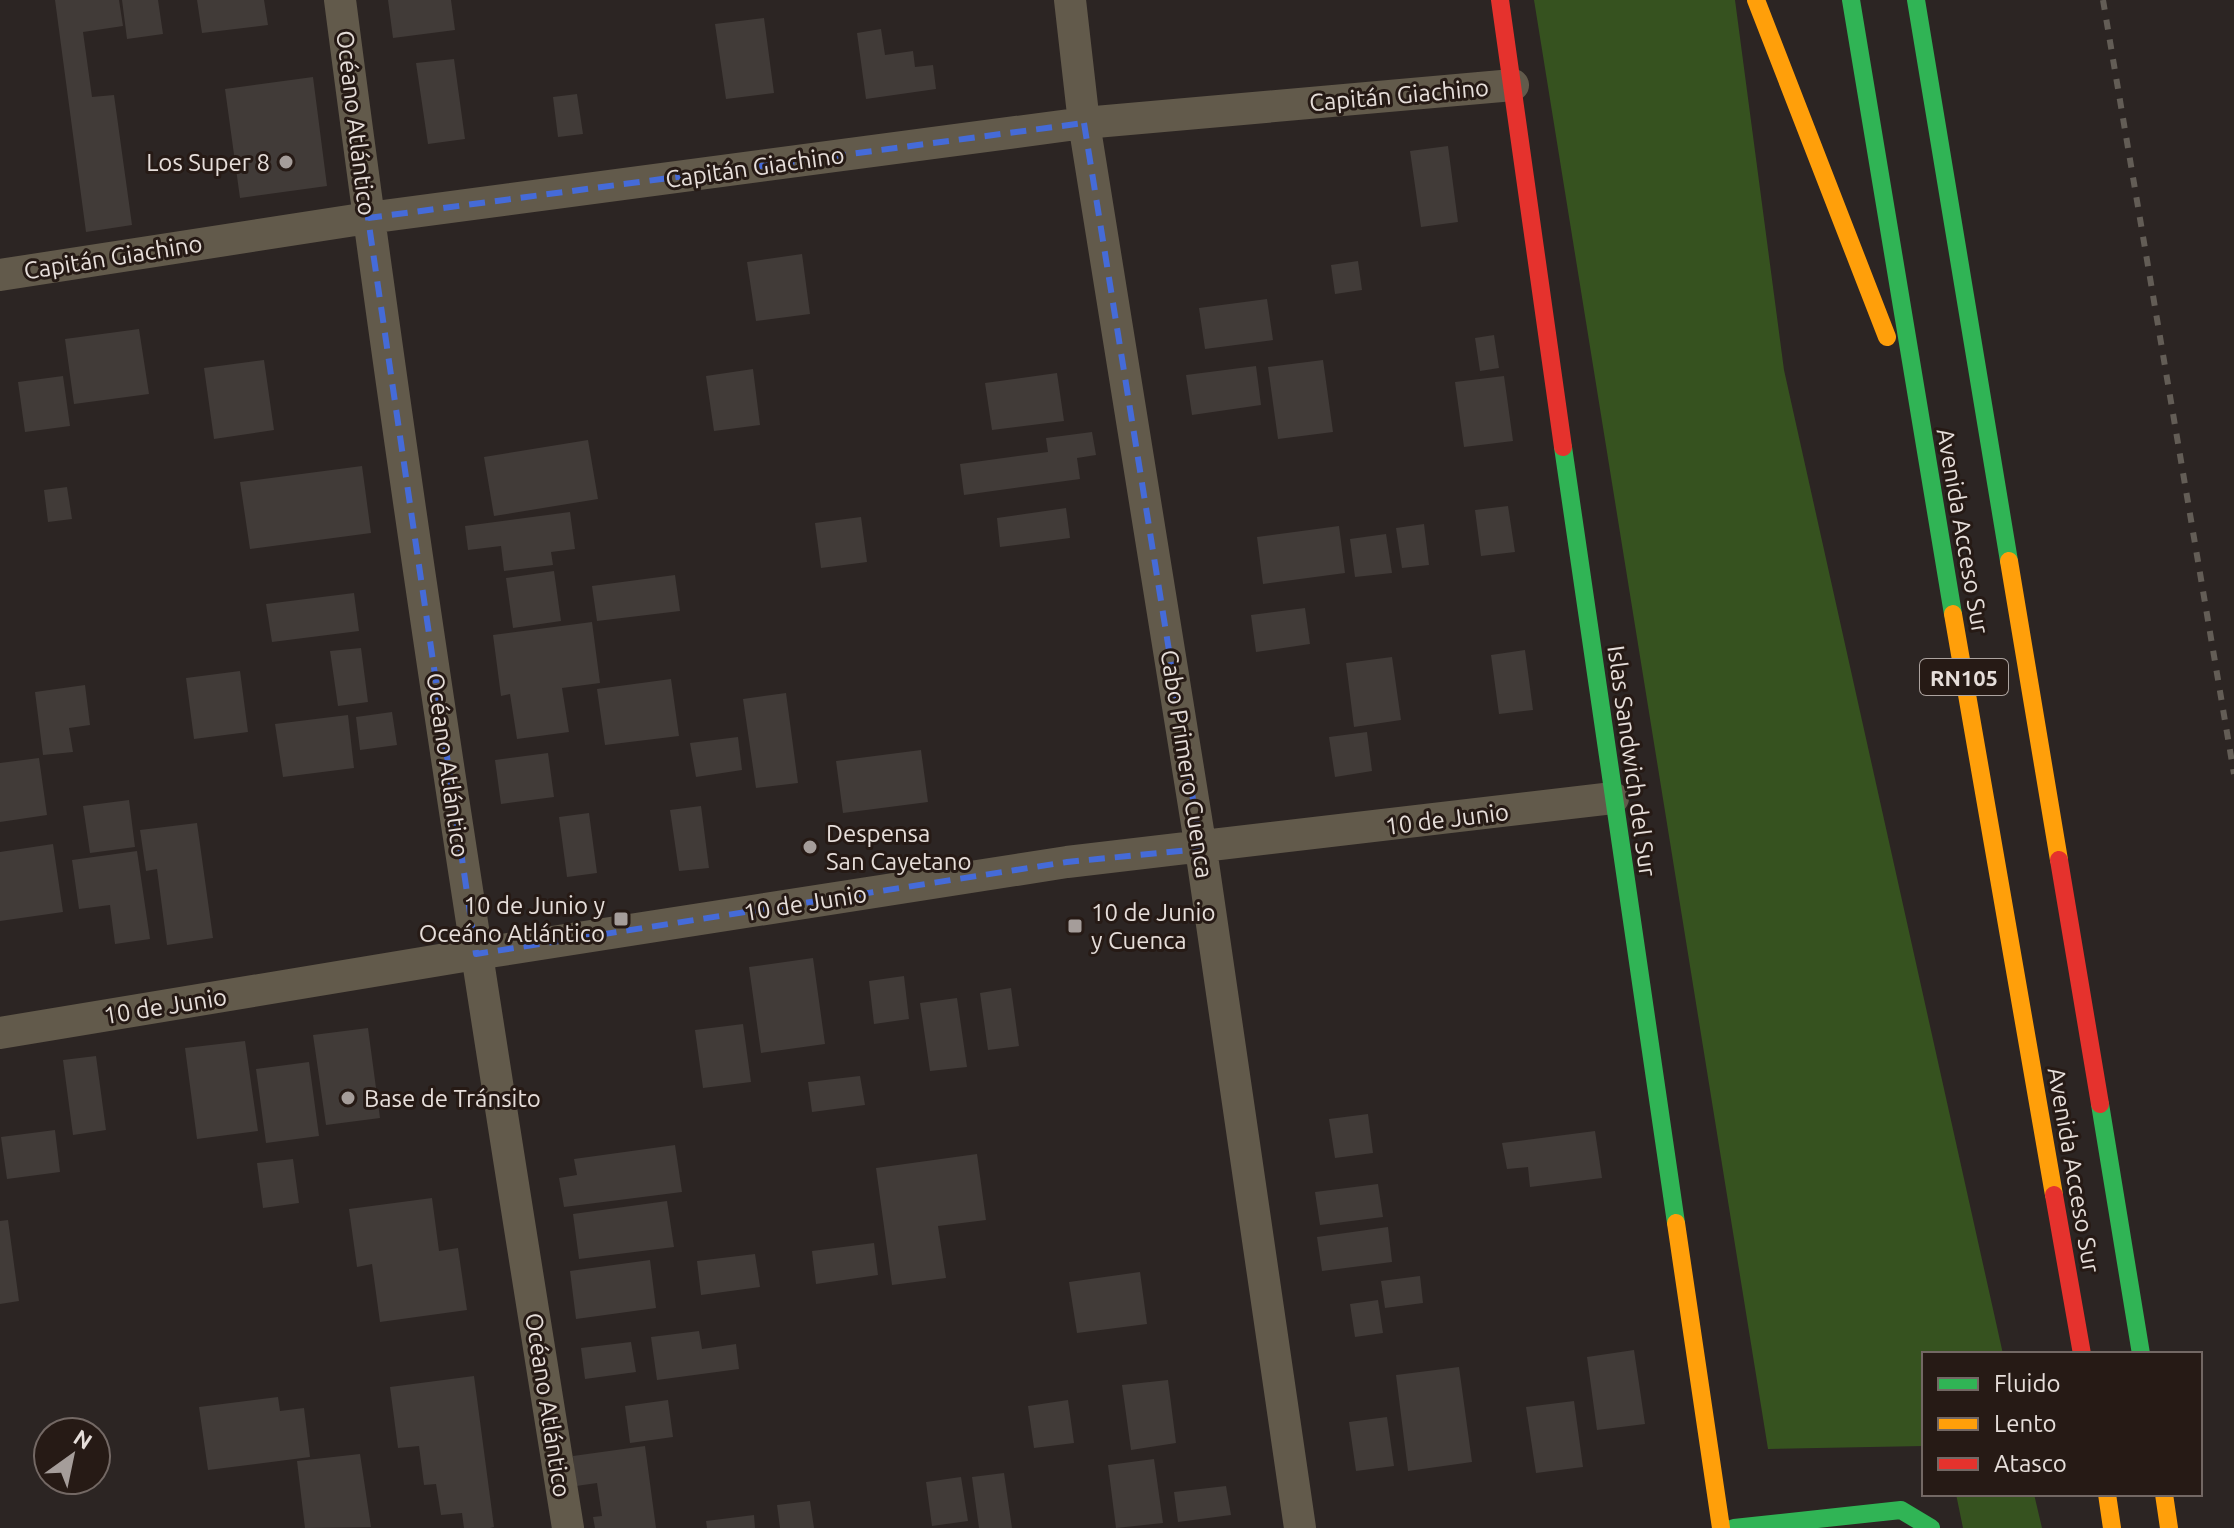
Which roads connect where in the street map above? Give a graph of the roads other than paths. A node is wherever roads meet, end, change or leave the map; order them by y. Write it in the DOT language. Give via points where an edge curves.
graph roads {
  1 [pos="340,0"];
  2 [pos="1070,0"];
  3 [pos="1500,0"];
  4 [pos="1756,0"];
  5 [pos="1851,0"];
  6 [pos="1916,0"];
  7 [pos="1513,85"];
  8 [pos="1084,123"];
  9 [pos="368,218"];
  10 [pos="0,275"];
  11 [pos="1919,420"];
  12 [pos="1613,798"];
  13 [pos="1201,849"];
  14 [pos="476,954"];
  15 [pos="0,1033"];
  16 [pos="2082,1352"];
  17 [pos="2141,1352"];
  18 [pos="2107,1496"];
  19 [pos="2164,1496"];
  20 [pos="568,1528"];
  21 [pos="1300,1528"];
  22 [pos="1721,1528"];
  23 [pos="1734,1528"];
  24 [pos="1931,1528"];
  25 [pos="2112,1528"];
  26 [pos="2169,1528"];
  1 -- 9 [label="street, Océano Atlántico"];
  2 -- 8 [label="street, Cabo Primero Cuenca"];
  3 -- 7 [label="main road, Islas Sandwich del Sur"];
  4 -- 11 [label="main road"];
  5 -- 11 [label="main road, Avenida Acceso Sur / RN105"];
  6 -- 17 [label="main road, Avenida Acceso Sur / RN105"];
  7 -- 8 [label="street, Capitán Giachino"];
  7 -- 12 [label="main road, Islas Sandwich del Sur"];
  8 -- 9 [label="street, Capitán Giachino"];
  8 -- 13 [label="street, Cabo Primero Cuenca"];
  9 -- 10 [label="street, Capitán Giachino"];
  9 -- 14 [label="street, Océano Atlántico"];
  11 -- 16 [label="main road, Avenida Acceso Sur / RN105"];
  12 -- 13 [label="street, 10 de Junio"];
  12 -- 22 [label="main road, Islas Sandwich del Sur"];
  13 -- 14 [label="street, 10 de Junio" via="1067,862"];
  13 -- 21 [label="street, Cabo Primero Cuenca"];
  14 -- 15 [label="street, 10 de Junio"];
  14 -- 20 [label="street, Océano Atlántico"];
  18 -- 25 [label="main road"];
  19 -- 26 [label="main road"];
  23 -- 24 [label="main road" via="1901,1510"];
}
